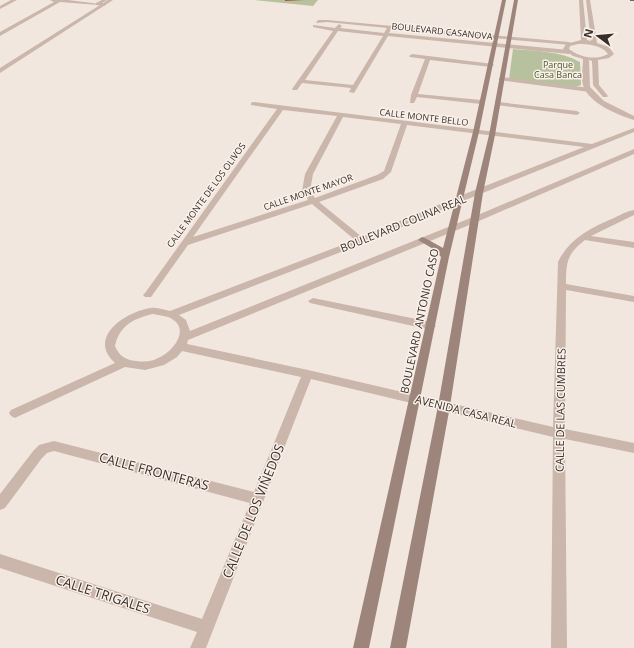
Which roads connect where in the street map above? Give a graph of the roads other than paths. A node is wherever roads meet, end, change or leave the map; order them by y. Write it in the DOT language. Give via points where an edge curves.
graph roads {
  1 [pos="15,0"];
  2 [pos="51,0"];
  3 [pos="111,0"];
  4 [pos="581,0"];
  5 [pos="588,0"];
  6 [pos="59,1"];
  7 [pos="102,2"];
  8 [pos="504,3"];
  9 [pos="515,4"];
  10 [pos="0,8"];
  11 [pos="501,22"];
  12 [pos="512,22"];
  13 [pos="341,23"];
  14 [pos="390,28"];
  15 [pos="336,30"];
  16 [pos="0,34"];
  17 [pos="386,35"];
  18 [pos="496,42"];
  19 [pos="584,42"];
  20 [pos="508,43"];
  21 [pos="594,43"];
  22 [pos="569,44"];
  23 [pos="569,52"];
  24 [pos="412,56"];
  25 [pos="428,58"];
  26 [pos="586,58"];
  27 [pos="595,59"];
  28 [pos="0,65"];
  29 [pos="491,65"];
  30 [pos="0,71"];
  31 [pos="501,79"];
  32 [pos="301,81"];
  33 [pos="295,89"];
  34 [pos="590,90"];
  35 [pos="414,94"];
  36 [pos="412,102"];
  37 [pos="481,102"];
  38 [pos="253,104"];
  39 [pos="498,104"];
  40 [pos="282,107"];
  41 [pos="577,113"];
  42 [pos="634,113"];
  43 [pos="341,115"];
  44 [pos="634,118"];
  45 [pos="404,124"];
  46 [pos="634,130"];
  47 [pos="476,132"];
  48 [pos="492,135"];
  49 [pos="593,146"];
  50 [pos="634,151"];
  51 [pos="479,193"];
  52 [pos="460,199"];
  53 [pos="314,201"];
  54 [pos="634,212"];
  55 [pos="476,219"];
  56 [pos="452,228"];
  57 [pos="583,237"];
  58 [pos="422,240"];
  59 [pos="360,242"];
  60 [pos="185,243"];
  61 [pos="634,245"];
  62 [pos="445,257"];
  63 [pos="562,286"];
  64 [pos="148,295"];
  65 [pos="634,299"];
  66 [pos="313,301"];
  67 [pos="171,314"];
  68 [pos="431,326"];
  69 [pos="184,342"];
  70 [pos="124,363"];
  71 [pos="308,374"];
  72 [pos="415,399"];
  73 [pos="444,406"];
  74 [pos="15,413"];
  75 [pos="559,433"];
  76 [pos="634,448"];
  77 [pos="258,498"];
  78 [pos="0,504"];
  79 [pos="0,561"];
  80 [pos="206,628"];
  81 [pos="198,648"];
  82 [pos="361,648"];
  83 [pos="398,648"];
  84 [pos="559,648"];
  1 -- 10 [label="street"];
  2 -- 6 [label="street"];
  3 -- 7 [label="street"];
  4 -- 19 [label="street"];
  5 -- 21 [label="street"];
  6 -- 7 [label="street"];
  6 -- 16 [label="street"];
  7 -- 28 [label="street"];
  7 -- 30 [label="street"];
  8 -- 9 [label="main road"];
  8 -- 11 [label="main road, BOULEVARD ANTONIO CASO"];
  9 -- 12 [label="main road"];
  11 -- 12 [label="main road"];
  11 -- 18 [label="main road, BOULEVARD ANTONIO CASO"];
  12 -- 20 [label="main road"];
  13 -- 14 [label="street, BOULEVARD CASANOVA"];
  13 -- 15 [label="street"];
  13 -- 15 [label="street, BOULEVARD CASANOVA" via="322,21 316,24"];
  14 -- 17 [label="street"];
  14 -- 18 [label="street, BOULEVARD CASANOVA"];
  15 -- 17 [label="street, BOULEVARD CASANOVA"];
  15 -- 32 [label="street"];
  17 -- 18 [label="street, BOULEVARD CASANOVA"];
  17 -- 32 [label="street" via="353,90"];
  18 -- 20 [label="street, BOULEVARD CASANOVA"];
  18 -- 29 [label="main road, BOULEVARD ANTONIO CASO"];
  19 -- 21 [label="street, BOULEVARD CASANOVA"];
  19 -- 22 [label="street, BOULEVARD CASANOVA"];
  20 -- 22 [label="street, BOULEVARD CASANOVA"];
  20 -- 23 [label="street, BOULEVARD CASANOVA"];
  20 -- 31 [label="main road"];
  21 -- 27 [label="street" via="607,48 611,54"];
  22 -- 23 [label="street" via="566,48"];
  23 -- 26 [label="street, BOULEVARD CASANOVA"];
  24 -- 25 [label="street"];
  25 -- 29 [label="street"];
  25 -- 35 [label="street"];
  26 -- 27 [label="street, BOULEVARD CASANOVA"];
  26 -- 34 [label="street" via="587,84"];
  27 -- 42 [label="street" via="597,88 609,100"];
  29 -- 37 [label="main road, BOULEVARD ANTONIO CASO"];
  31 -- 34 [label="street"];
  31 -- 39 [label="main road"];
  32 -- 33 [label="street"];
  34 -- 44 [label="street" via="604,103"];
  35 -- 36 [label="street"];
  35 -- 37 [label="street"];
  37 -- 47 [label="main road, BOULEVARD ANTONIO CASO"];
  38 -- 40 [label="street, CALLE MONTE BELLO"];
  39 -- 41 [label="street"];
  39 -- 48 [label="main road"];
  40 -- 43 [label="street, CALLE MONTE BELLO"];
  40 -- 60 [label="street, CALLE MONTE DE LOS OLIVOS"];
  43 -- 45 [label="street, CALLE MONTE BELLO"];
  43 -- 53 [label="street" via="308,174 306,191"];
  45 -- 47 [label="street, CALLE MONTE BELLO"];
  45 -- 53 [label="street, CALLE MONTE MAYOR" via="384,175"];
  46 -- 49 [label="street, BOULEVARD COLINA REAL"];
  47 -- 48 [label="street, CALLE MONTE BELLO"];
  47 -- 52 [label="main road, BOULEVARD ANTONIO CASO"];
  48 -- 49 [label="street, CALLE MONTE BELLO"];
  48 -- 51 [label="main road"];
  49 -- 51 [label="street, BOULEVARD COLINA REAL"];
  50 -- 55 [label="street, BOULEVARD COLINA REAL"];
  51 -- 52 [label="street, BOULEVARD COLINA REAL"];
  51 -- 55 [label="main road"];
  52 -- 56 [label="main road, BOULEVARD ANTONIO CASO"];
  52 -- 59 [label="street, BOULEVARD COLINA REAL"];
  53 -- 59 [label="street"];
  53 -- 60 [label="street, CALLE MONTE MAYOR"];
  54 -- 57 [label="street, CALLE DE LAS CUMBRES"];
  55 -- 56 [label="street, BOULEVARD COLINA REAL"];
  55 -- 73 [label="main road"];
  56 -- 58 [label="street, BOULEVARD COLINA REAL"];
  56 -- 62 [label="main road, BOULEVARD ANTONIO CASO"];
  57 -- 61 [label="street"];
  57 -- 63 [label="street, CALLE DE LAS CUMBRES" via="565,253 562,262"];
  58 -- 62 [label="main road" via="438,248"];
  58 -- 69 [label="street, BOULEVARD COLINA REAL"];
  59 -- 67 [label="street, BOULEVARD COLINA REAL"];
  60 -- 64 [label="street, CALLE MONTE DE LOS OLIVOS"];
  62 -- 68 [label="main road, BOULEVARD ANTONIO CASO"];
  63 -- 65 [label="street"];
  63 -- 75 [label="street, CALLE DE LAS CUMBRES"];
  66 -- 68 [label="street"];
  67 -- 69 [label="street" via="185,326"];
  67 -- 70 [label="street" via="144,313 119,325 112,335 110,346 116,358"];
  68 -- 72 [label="main road, BOULEVARD ANTONIO CASO"];
  69 -- 70 [label="street" via="171,357 155,364 138,366"];
  69 -- 71 [label="street, AVENIDA CASA REAL"];
  70 -- 74 [label="street"];
  71 -- 72 [label="street, AVENIDA CASA REAL"];
  71 -- 77 [label="street, CALLE DE LOS VIÑEDOS"];
  72 -- 73 [label="street, AVENIDA CASA REAL"];
  72 -- 82 [label="main road, BOULEVARD ANTONIO CASO"];
  73 -- 75 [label="street, AVENIDA CASA REAL"];
  73 -- 83 [label="main road"];
  75 -- 76 [label="street, AVENIDA CASA REAL"];
  75 -- 84 [label="street, CALLE DE LAS CUMBRES"];
  77 -- 78 [label="street, CALLE FRONTERAS" via="66,448 48,447 38,454"];
  77 -- 80 [label="street, CALLE DE LOS VIÑEDOS"];
  79 -- 80 [label="street, CALLE TRIGALES"];
  80 -- 81 [label="street, CALLE DE LOS VIÑEDOS"];
}
